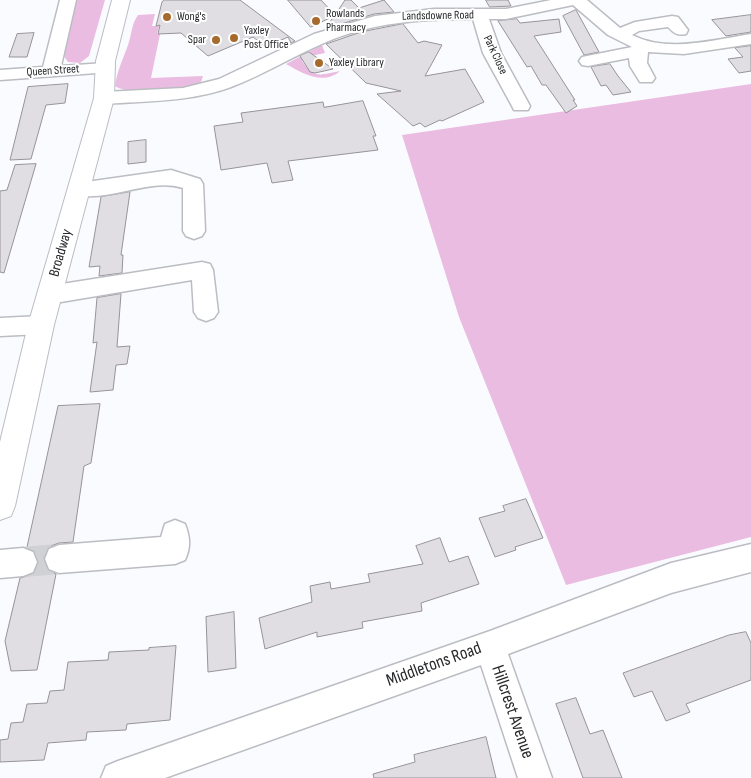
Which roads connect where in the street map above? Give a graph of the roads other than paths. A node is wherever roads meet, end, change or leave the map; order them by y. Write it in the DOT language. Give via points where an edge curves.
graph roads {
  1 [pos="68,0"];
  2 [pos="121,0"];
  3 [pos="576,0"];
  4 [pos="534,5"];
  5 [pos="414,8"];
  6 [pos="480,16"];
  7 [pos="680,30"];
  8 [pos="619,35"];
  9 [pos="751,39"];
  10 [pos="641,49"];
  11 [pos="588,61"];
  12 [pos="105,68"];
  13 [pos="51,71"];
  14 [pos="0,75"];
  15 [pos="646,78"];
  16 [pos="520,96"];
  17 [pos="104,98"];
  18 [pos="79,189"];
  19 [pos="194,230"];
  20 [pos="50,295"];
  21 [pos="206,312"];
  22 [pos="41,325"];
  23 [pos="0,327"];
  24 [pos="0,506"];
  25 [pos="176,534"];
  26 [pos="751,558"];
  27 [pos="59,559"];
  28 [pos="490,646"];
  29 [pos="118,778"];
  30 [pos="535,778"];
  1 -- 13 [label="street"];
  2 -- 12 [label="main road, Broadway"];
  3 -- 4 [label="street, Landsdowne Road"];
  3 -- 8 [label="street"];
  4 -- 6 [label="street, Landsdowne Road"];
  5 -- 6 [label="street, Landsdowne Road"];
  5 -- 17 [label="street, Landsdowne Road" via="320,38 225,83 182,94"];
  6 -- 16 [label="street, Park Close" via="492,53"];
  7 -- 8 [label="street" via="672,21 635,27"];
  8 -- 10 [label="street"];
  9 -- 10 [label="street" via="681,49"];
  10 -- 11 [label="street"];
  10 -- 15 [label="street" via="638,66"];
  12 -- 13 [label="street, Queen Street"];
  12 -- 17 [label="main road, Broadway"];
  13 -- 14 [label="street, Queen Street"];
  17 -- 18 [label="main road, Broadway"];
  18 -- 19 [label="street" via="171,177 193,184"];
  18 -- 20 [label="main road, Broadway"];
  20 -- 21 [label="street" via="202,270"];
  20 -- 22 [label="main road, Broadway"];
  22 -- 23 [label="street"];
  22 -- 24 [label="main road, Broadway"];
  25 -- 27 [label="street" via="175,550"];
  26 -- 28 [label="street, Middletons Road" via="671,578"];
  28 -- 29 [label="street, Middletons Road"];
  28 -- 30 [label="street, Hillcrest Avenue"];
}
